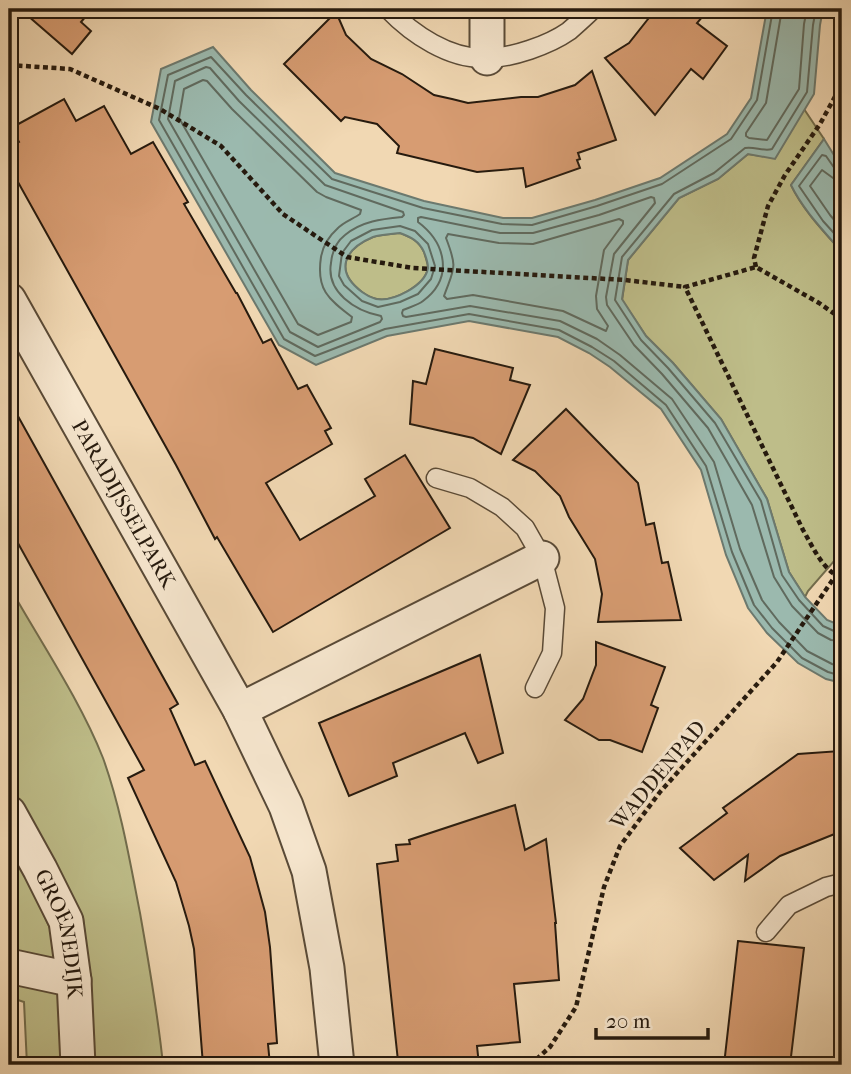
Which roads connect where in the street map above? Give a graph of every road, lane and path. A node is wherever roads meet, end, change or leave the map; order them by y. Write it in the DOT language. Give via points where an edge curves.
graph roads {
  1 [pos="388,9"];
  2 [pos="488,9"];
  3 [pos="593,9"];
  4 [pos="487,58"];
  5 [pos="9,65"];
  6 [pos="842,84"];
  7 [pos="756,267"];
  8 [pos="685,287"];
  9 [pos="9,300"];
  10 [pos="842,319"];
  11 [pos="436,478"];
  12 [pos="542,558"];
  13 [pos="842,566"];
  14 [pos="835,575"];
  15 [pos="842,579"];
  16 [pos="535,688"];
  17 [pos="240,710"];
  18 [pos="9,813"];
  19 [pos="842,883"];
  20 [pos="766,932"];
  21 [pos="9,966"];
  22 [pos="74,979"];
  23 [pos="78,1065"];
  24 [pos="337,1065"];
  25 [pos="530,1065"];
  1 -- 4 [label="lane" via="402,24 442,48"];
  2 -- 4 [label="street"];
  3 -- 4 [label="lane" via="568,31 526,51"];
  5 -- 8 [label="path" via="70,69 160,109 220,146 283,214 346,257 413,268 625,279"];
  6 -- 7 [label="path" via="768,206 754,258"];
  7 -- 8 [label="path"];
  7 -- 10 [label="path"];
  8 -- 14 [label="path" via="803,530 821,562"];
  9 -- 17 [label="street, PARADIJSSELPARK"];
  11 -- 12 [label="lane" via="470,488 502,507 525,528"];
  12 -- 16 [label="lane" via="555,608 552,653"];
  12 -- 17 [label="street"];
  13 -- 14 [label="path, WADDENPAD"];
  14 -- 15 [label="path"];
  14 -- 25 [label="path, WADDENPAD" via="777,662 660,792 620,846 604,887 576,1007 550,1047"];
  17 -- 24 [label="street, PARADIJSSELPARK" via="286,806 309,871 327,968"];
  18 -- 22 [label="street, GROENEDIJK" via="66,921"];
  19 -- 20 [label="lane" via="789,905"];
  21 -- 22 [label="street"];
  22 -- 23 [label="street, GROENEDIJK"];
}
